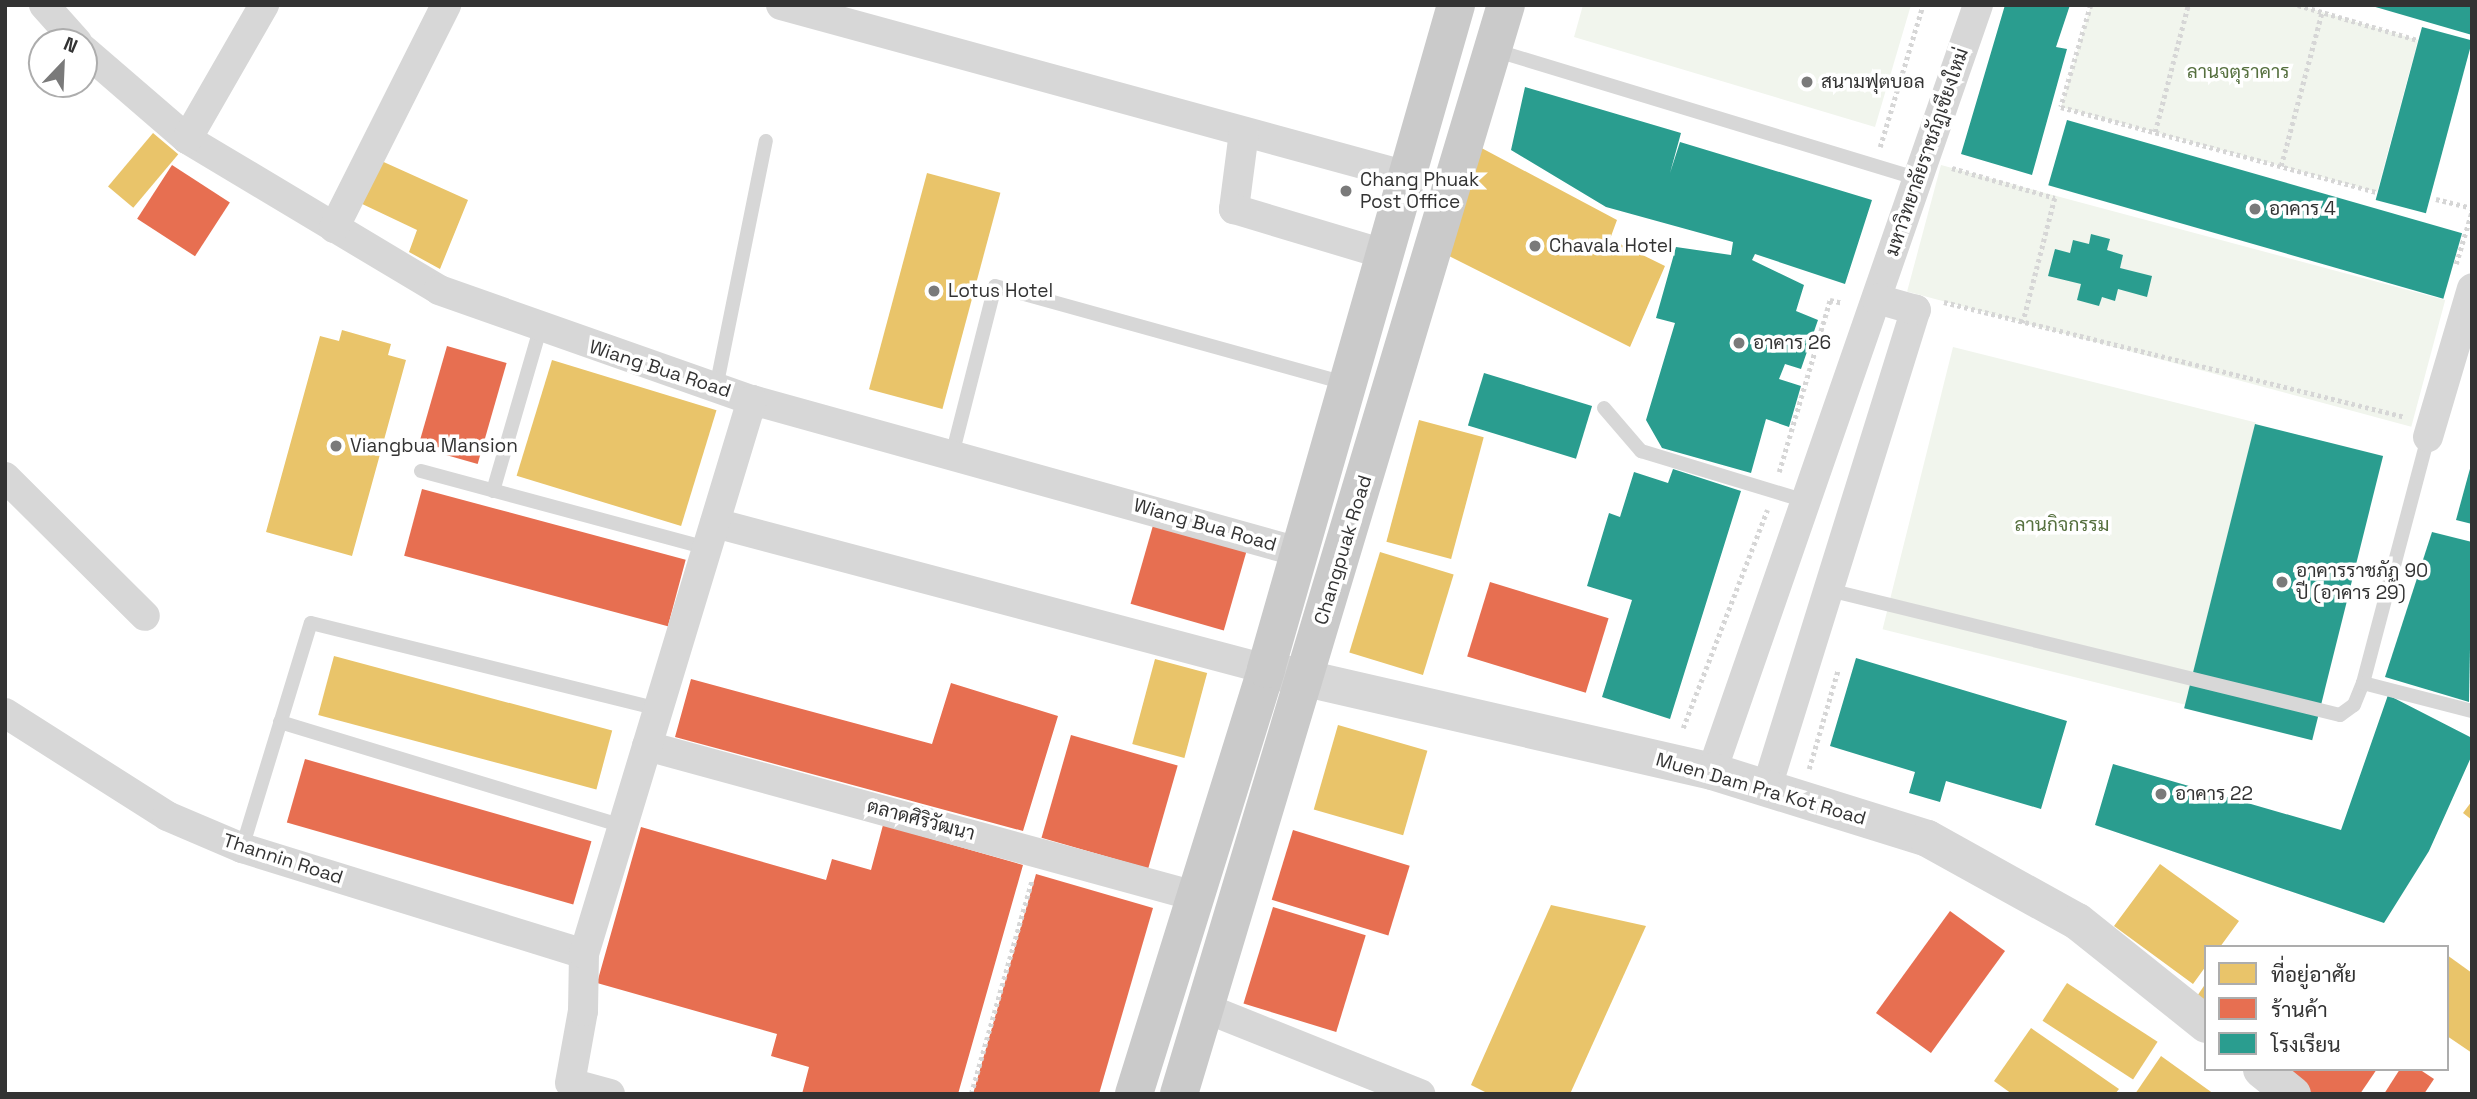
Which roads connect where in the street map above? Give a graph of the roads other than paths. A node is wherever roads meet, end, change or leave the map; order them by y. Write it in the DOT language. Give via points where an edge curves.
graph roads {
  1 [pos="44,5"];
  2 [pos="264,5"];
  3 [pos="446,5"];
  4 [pos="781,5"];
  5 [pos="1456,5"];
  6 [pos="1506,5"];
  7 [pos="1978,5"];
  8 [pos="65,28"];
  9 [pos="1493,49"];
  10 [pos="98,62"];
  11 [pos="1244,132"];
  12 [pos="187,139"];
  13 [pos="766,141"];
  14 [pos="1929,172"];
  15 [pos="1407,176"];
  16 [pos="334,228"];
  17 [pos="1384,254"];
  18 [pos="1877,299"];
  19 [pos="2465,299"];
  20 [pos="540,329"];
  21 [pos="1346,383"];
  22 [pos="716,388"];
  23 [pos="752,400"];
  24 [pos="1604,408"];
  25 [pos="2428,437"];
  26 [pos="952,455"];
  27 [pos="421,471"];
  28 [pos="5,477"];
  29 [pos="494,491"];
  30 [pos="1806,501"];
  31 [pos="711,535"];
  32 [pos="1299,552"];
  33 [pos="1829,590"];
  34 [pos="145,616"];
  35 [pos="1266,669"];
  36 [pos="1304,678"];
  37 [pos="2363,683"];
  38 [pos="658,709"];
  39 [pos="2472,711"];
  40 [pos="5,713"];
  41 [pos="280,722"];
  42 [pos="647,746"];
  43 [pos="1713,771"];
  44 [pos="1767,787"];
  45 [pos="623,826"];
  46 [pos="242,848"];
  47 [pos="1195,895"];
  48 [pos="584,954"];
  49 [pos="1205,1008"];
  50 [pos="2204,1022"];
  51 [pos="2263,1071"];
  52 [pos="569,1088"];
  53 [pos="610,1094"];
  54 [pos="1134,1094"];
  55 [pos="1179,1094"];
  56 [pos="1420,1094"];
  57 [pos="2292,1094"];
  1 -- 8 [label="street"];
  2 -- 12 [label="street"];
  3 -- 16 [label="street"];
  4 -- 11 [label="street"];
  5 -- 15 [label="main road"];
  6 -- 9 [label="main road, Changpuak Road"];
  7 -- 14 [label="street, มหาวิทยาลัยราชภัฏเชียงใหม่"];
  9 -- 14 [label="lane"];
  9 -- 36 [label="main road, Changpuak Road"];
  10 -- 12 [label="street, Wiang Bua Road"];
  11 -- 15 [label="street"];
  11 -- 17 [label="street" via="1234,209"];
  12 -- 16 [label="street, Wiang Bua Road"];
  13 -- 22 [label="lane"];
  14 -- 18 [label="street, มหาวิทยาลัยราชภัฏเชียงใหม่"];
  15 -- 17 [label="main road"];
  16 -- 20 [label="street, Wiang Bua Road" via="439,290"];
  17 -- 21 [label="main road"];
  18 -- 30 [label="street, มหาวิทยาลัยราชภัฏเชียงใหม่"];
  18 -- 33 [label="street" via="1916,310"];
  19 -- 25 [label="street"];
  20 -- 22 [label="street, Wiang Bua Road"];
  20 -- 29 [label="lane"];
  21 -- 26 [label="lane" via="995,286"];
  21 -- 32 [label="main road"];
  22 -- 23 [label="street, Wiang Bua Road"];
  23 -- 26 [label="street, Wiang Bua Road"];
  23 -- 31 [label="street"];
  24 -- 30 [label="lane" via="1641,451"];
  25 -- 37 [label="lane"];
  26 -- 32 [label="street, Wiang Bua Road"];
  27 -- 29 [label="lane"];
  28 -- 34 [label="street"];
  29 -- 31 [label="lane"];
  30 -- 43 [label="street, มหาวิทยาลัยราชภัฏเชียงใหม่"];
  31 -- 35 [label="street"];
  31 -- 38 [label="street"];
  32 -- 35 [label="main road"];
  33 -- 37 [label="lane" via="2323,715 2340,715 2354,705"];
  33 -- 44 [label="street"];
  35 -- 36 [label="street, Muen Dam Pra Kot Road"];
  35 -- 47 [label="main road"];
  36 -- 43 [label="street, Muen Dam Pra Kot Road"];
  36 -- 49 [label="main road, Changpuak Road"];
  37 -- 39 [label="lane"];
  38 -- 41 [label="lane" via="311,623"];
  38 -- 42 [label="street"];
  40 -- 46 [label="street, Thannin Road" via="167,816"];
  41 -- 45 [label="lane"];
  41 -- 46 [label="lane"];
  42 -- 45 [label="street"];
  42 -- 47 [label="street, ตลาดศิริวัฒนา"];
  43 -- 44 [label="street, Muen Dam Pra Kot Road"];
  44 -- 50 [label="street, Muen Dam Pra Kot Road" via="1927,838 2077,921"];
  45 -- 48 [label="street"];
  46 -- 48 [label="street, Thannin Road"];
  47 -- 54 [label="main road"];
  48 -- 52 [label="street" via="583,1012"];
  49 -- 55 [label="main road, Changpuak Road"];
  49 -- 56 [label="street"];
  51 -- 57 [label="street"];
  52 -- 53 [label="street"];
}
